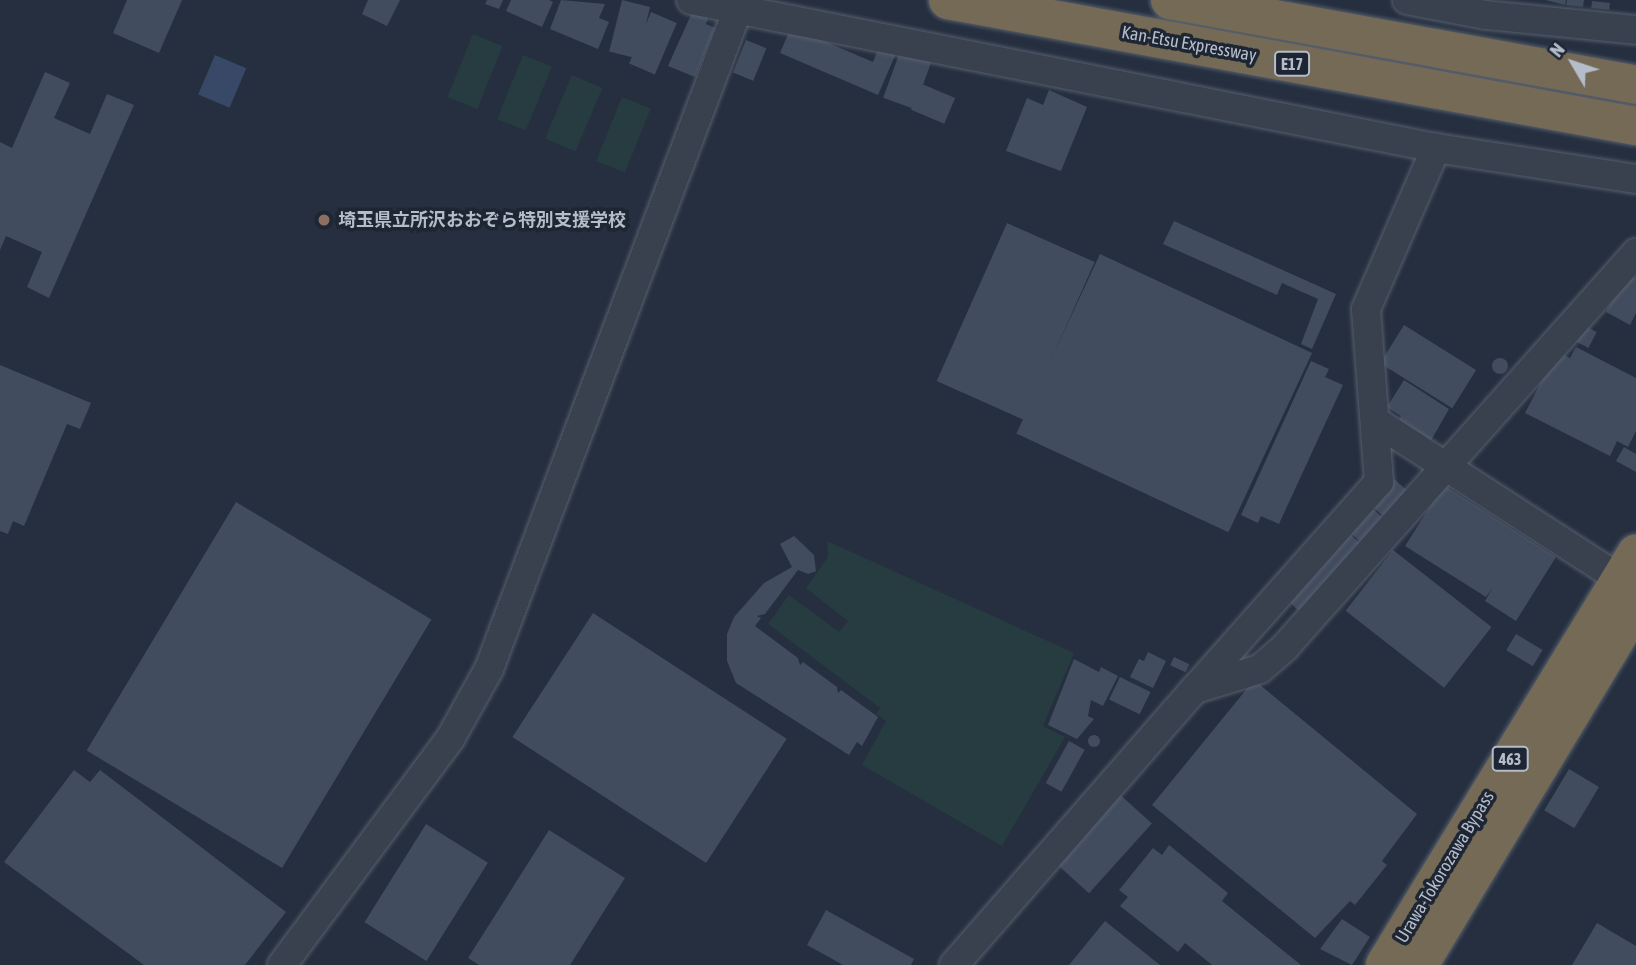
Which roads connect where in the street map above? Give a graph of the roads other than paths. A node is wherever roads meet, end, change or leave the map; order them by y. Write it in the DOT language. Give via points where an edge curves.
graph roads {
  1 [pos="691,0"];
  2 [pos="948,0"];
  3 [pos="1170,0"];
  4 [pos="1407,0"];
  5 [pos="1489,8"];
  6 [pos="738,9"];
  7 [pos="1636,30"];
  8 [pos="1462,53"];
  9 [pos="1636,72"];
  10 [pos="1636,85"];
  11 [pos="1636,126"];
  12 [pos="1436,148"];
  13 [pos="1636,179"];
  14 [pos="1636,253"];
  15 [pos="1377,422"];
  16 [pos="1441,467"];
  17 [pos="1631,579"];
  18 [pos="1195,688"];
  19 [pos="282,965"];
  20 [pos="954,965"];
  21 [pos="1385,965"];
  22 [pos="1419,965"];
  1 -- 6 [label="street"];
  2 -- 11 [label="highway, Kan-Etsu Expressway / E17"];
  3 -- 8 [label="highway, E17"];
  4 -- 5 [label="street"];
  5 -- 7 [label="street"];
  6 -- 12 [label="street"];
  6 -- 19 [label="street" via="489,669 450,739"];
  8 -- 9 [label="highway"];
  8 -- 10 [label="highway, E17"];
  12 -- 13 [label="street"];
  12 -- 15 [label="street" via="1366,309"];
  14 -- 16 [label="street"];
  15 -- 16 [label="street"];
  15 -- 18 [label="street" via="1379,482"];
  16 -- 17 [label="street"];
  16 -- 18 [label="street" via="1285,647 1260,669"];
  17 -- 21 [label="highway, Urawa-Tokorozawa Bypass / 463"];
  17 -- 22 [label="highway, Urawa-Tokorozawa Bypass / 463"];
  18 -- 20 [label="street"];
}
